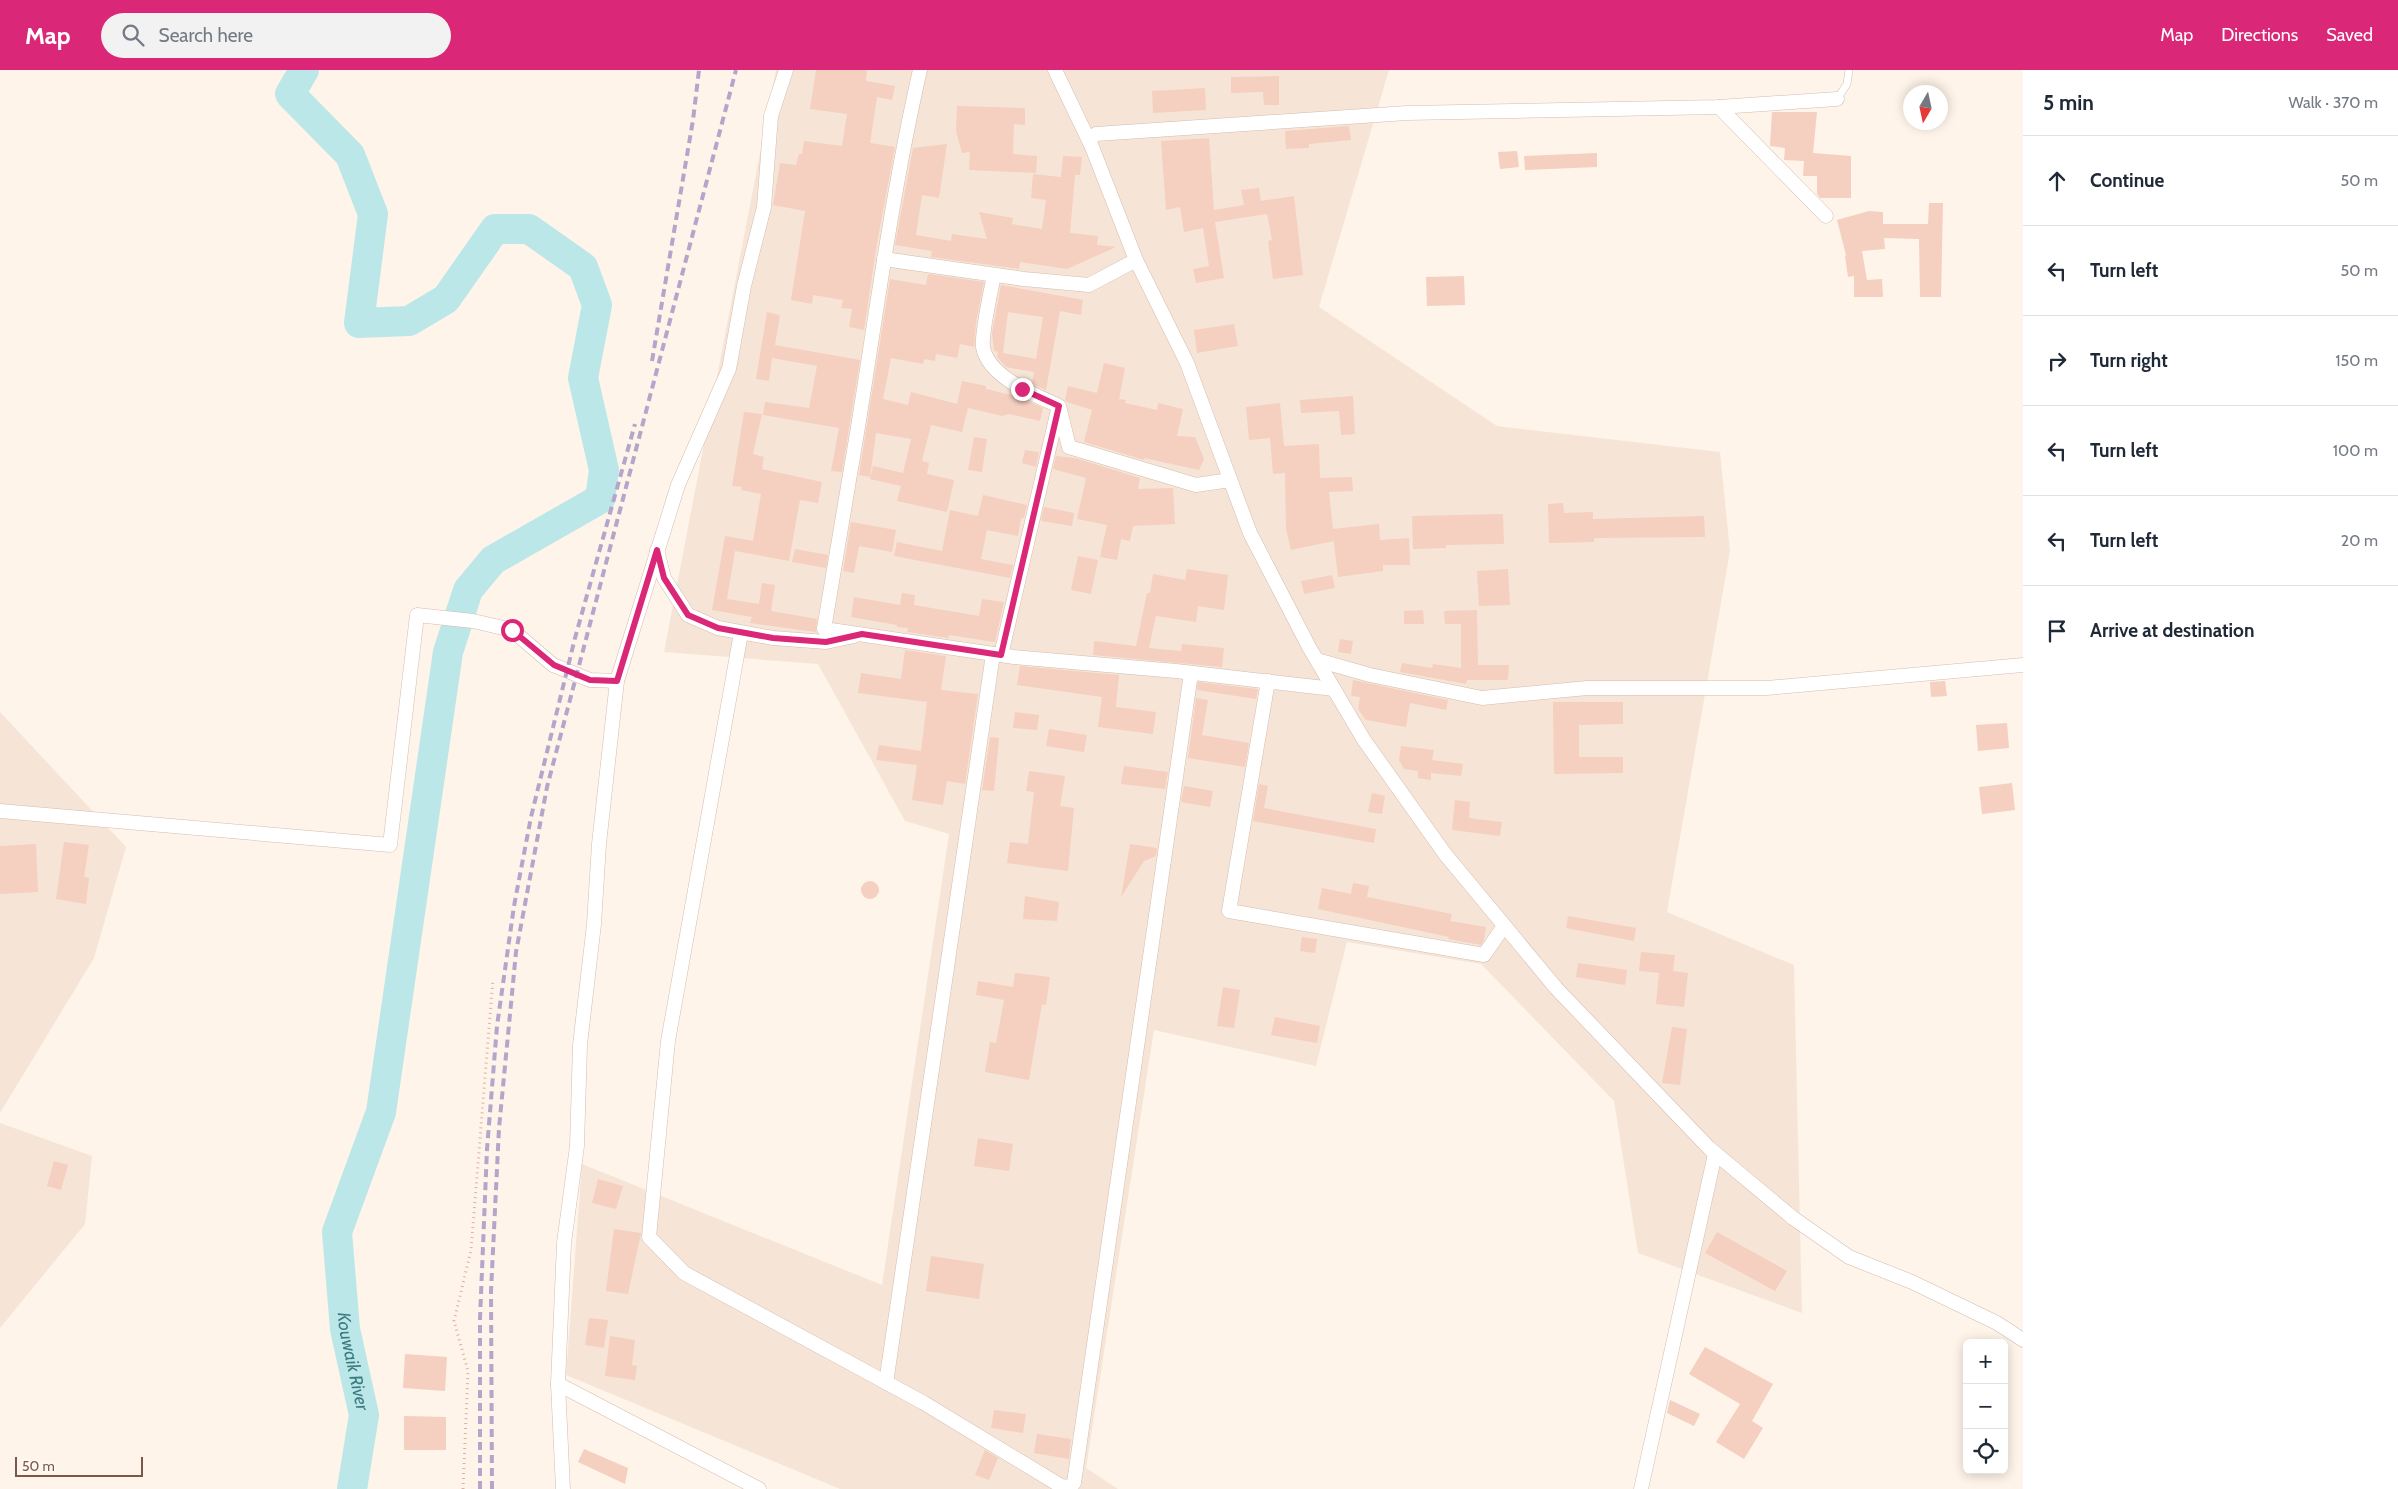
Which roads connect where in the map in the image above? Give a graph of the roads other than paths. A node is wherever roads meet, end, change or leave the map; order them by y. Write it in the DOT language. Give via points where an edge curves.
graph roads {
  1 [pos="786,70"];
  2 [pos="920,70"];
  3 [pos="1054,70"];
  4 [pos="1849,70"];
  5 [pos="1837,99"];
  6 [pos="1719,107"];
  7 [pos="1089,140"];
  8 [pos="1826,216"];
  9 [pos="884,258"];
  10 [pos="1136,260"];
  11 [pos="994,275"];
  12 [pos="1059,406"];
  13 [pos="1230,480"];
  14 [pos="657,550"];
  15 [pos="742,632"];
  16 [pos="862,634"];
  17 [pos="997,654"];
  18 [pos="1316,660"];
  19 [pos="2023,665"];
  20 [pos="1191,673"];
  21 [pos="617,681"];
  22 [pos="1268,681"];
  23 [pos="1334,689"];
  24 [pos="0,812"];
  25 [pos="1504,926"];
  26 [pos="1716,1154"];
  27 [pos="2023,1340"];
  28 [pos="886,1383"];
  29 [pos="558,1384"];
  30 [pos="562,1489"];
  31 [pos="759,1489"];
  32 [pos="1641,1489"];
  1 -- 14 [label="street" via="771,116 764,207 744,286 729,369 678,485"];
  2 -- 9 [label="street"];
  3 -- 7 [label="street"];
  4 -- 5 [label="lane" via="1847,84"];
  5 -- 6 [label="street"];
  6 -- 7 [label="street" via="1407,114 1096,134"];
  6 -- 8 [label="street"];
  7 -- 10 [label="street"];
  9 -- 11 [label="street"];
  9 -- 16 [label="street" via="824,628"];
  10 -- 11 [label="street" via="1089,285"];
  10 -- 13 [label="street" via="1187,363"];
  11 -- 12 [label="street" via="983,346 989,364 1022,389"];
  12 -- 13 [label="street" via="1069,447 1196,485"];
  12 -- 17 [label="street"];
  13 -- 18 [label="street" via="1250,533"];
  14 -- 15 [label="street" via="664,578 688,615 718,628"];
  14 -- 21 [label="street"];
  15 -- 16 [label="street" via="826,642"];
  15 -- 28 [label="street" via="668,1041 649,1238 684,1273"];
  16 -- 17 [label="street"];
  17 -- 20 [label="street"];
  17 -- 28 [label="street"];
  18 -- 19 [label="street" via="1370,675 1482,698 1588,688 1767,688"];
  18 -- 23 [label="street"];
  20 -- 22 [label="street"];
  20 -- 28 [label="street" via="1074,1483 1070,1487 1060,1486"];
  21 -- 24 [label="street" via="590,680 554,665 512,630 473,621 417,615 390,845"];
  21 -- 29 [label="street" via="580,1045 577,1146 564,1243"];
  22 -- 23 [label="street"];
  22 -- 25 [label="street" via="1230,911 1484,955"];
  23 -- 25 [label="street" via="1364,740 1422,822"];
  25 -- 26 [label="street" via="1556,988"];
  26 -- 27 [label="street" via="1793,1218 1849,1257 1912,1282 1997,1323"];
  26 -- 32 [label="street"];
  29 -- 30 [label="street"];
  29 -- 31 [label="street"];
}
